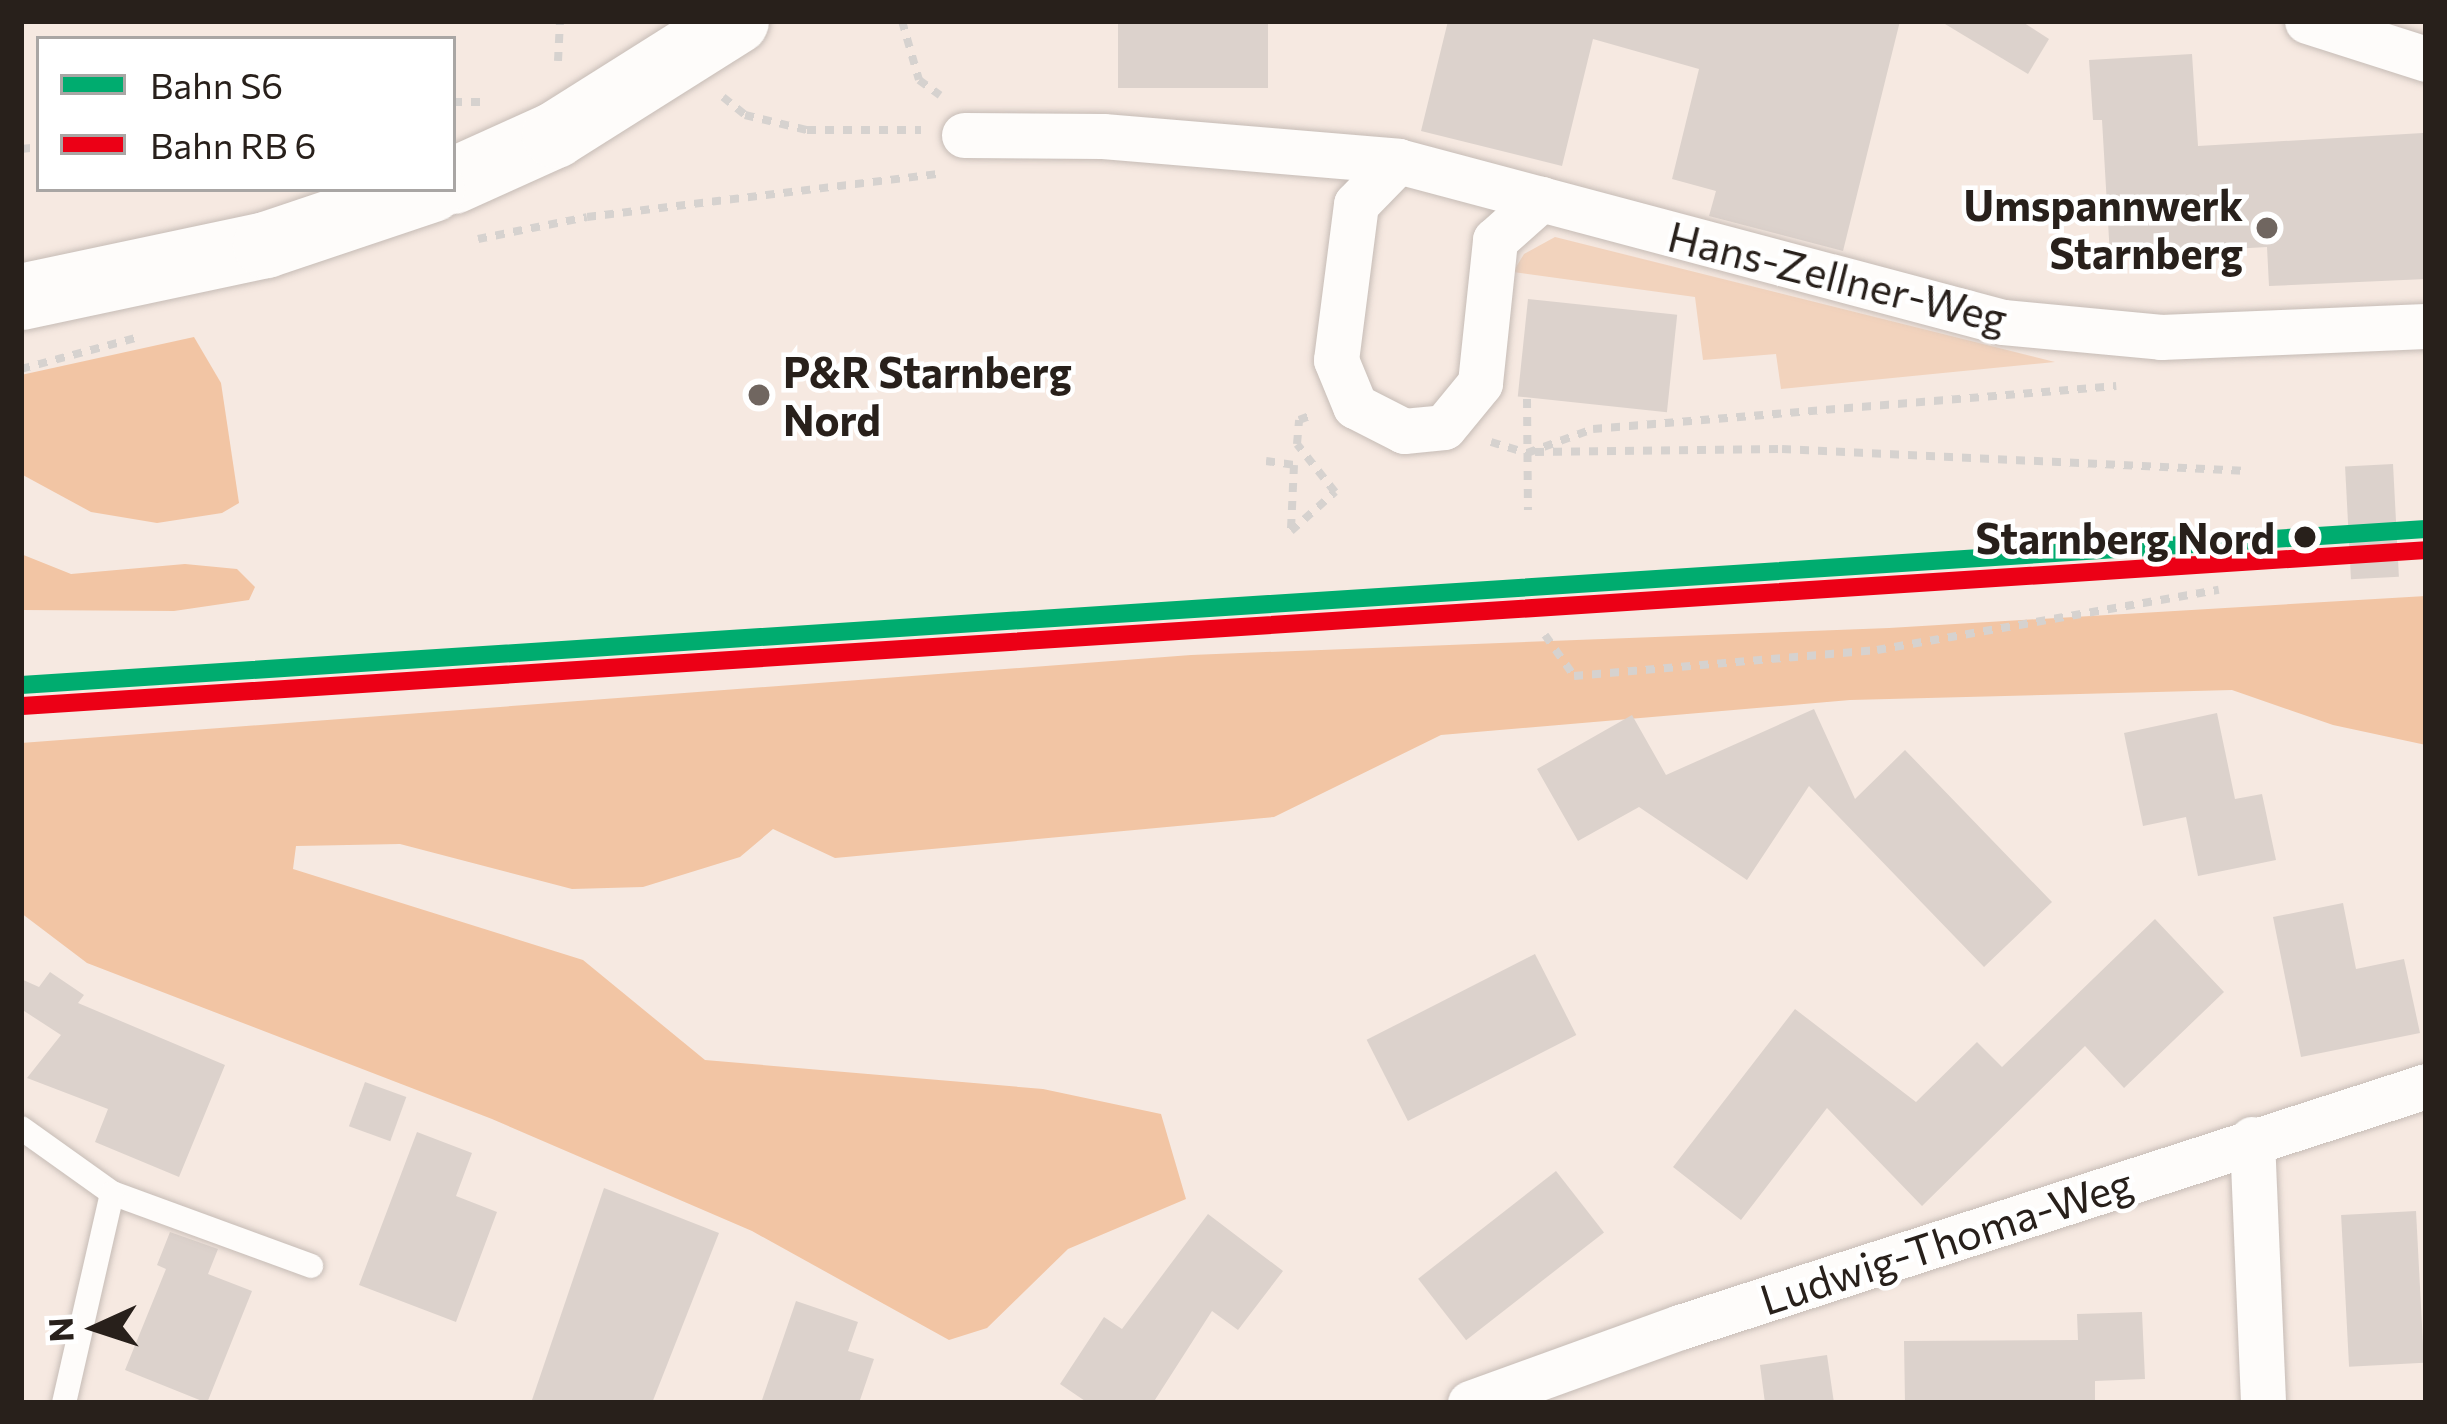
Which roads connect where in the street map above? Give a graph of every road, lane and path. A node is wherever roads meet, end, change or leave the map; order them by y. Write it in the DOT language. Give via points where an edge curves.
graph roads {
  1 [pos="736,21"];
  2 [pos="902,21"];
  3 [pos="2307,21"];
  4 [pos="2426,59"];
  5 [pos="716,91"];
  6 [pos="964,135"];
  7 [pos="1398,161"];
  8 [pos="1541,200"];
  9 [pos="448,205"];
  10 [pos="21,297"];
  11 [pos="2426,326"];
  12 [pos="154,332"];
  13 [pos="21,369"];
  14 [pos="2122,386"];
  15 [pos="1527,398"];
  16 [pos="1299,420"];
  17 [pos="1444,427"];
  18 [pos="1527,453"];
  19 [pos="1266,461"];
  20 [pos="2242,471"];
  21 [pos="1528,510"];
  22 [pos="2219,590"];
  23 [pos="1545,635"];
  24 [pos="2426,1086"];
  25 [pos="21,1128"];
  26 [pos="2252,1139"];
  27 [pos="112,1193"];
  28 [pos="311,1266"];
  29 [pos="64,1403"];
  30 [pos="1471,1403"];
  31 [pos="2263,1403"];
  1 -- 9 [label="main road"];
  2 -- 6 [label="path" via="919,80 954,106"];
  3 -- 4 [label="street"];
  5 -- 6 [label="path" via="745,116 807,130 883,125"];
  6 -- 7 [label="street, Hans-Zellner-Weg" via="1124,137"];
  6 -- 9 [label="path" via="954,167 929,177 586,217"];
  7 -- 8 [label="street, Hans-Zellner-Weg"];
  7 -- 17 [label="street" via="1356,204 1336,360 1355,406 1404,430"];
  8 -- 11 [label="street, Hans-Zellner-Weg" via="2003,322 2161,337"];
  8 -- 17 [label="street" via="1496,240 1480,383"];
  9 -- 10 [label="main road"];
  12 -- 13 [label="path"];
  14 -- 18 [label="path" via="1593,429"];
  15 -- 18 [label="path"];
  16 -- 19 [label="path" via="1297,444 1335,492 1291,531 1294,465"];
  17 -- 18 [label="path"];
  18 -- 20 [label="path" via="1782,448"];
  18 -- 21 [label="path"];
  22 -- 23 [label="path" via="1877,650 1574,676"];
  24 -- 26 [label="street, Ludwig-Thoma-Weg"];
  25 -- 27 [label="lane"];
  26 -- 30 [label="street, Ludwig-Thoma-Weg"];
  26 -- 31 [label="street"];
  27 -- 28 [label="lane"];
  27 -- 29 [label="lane"];
}
